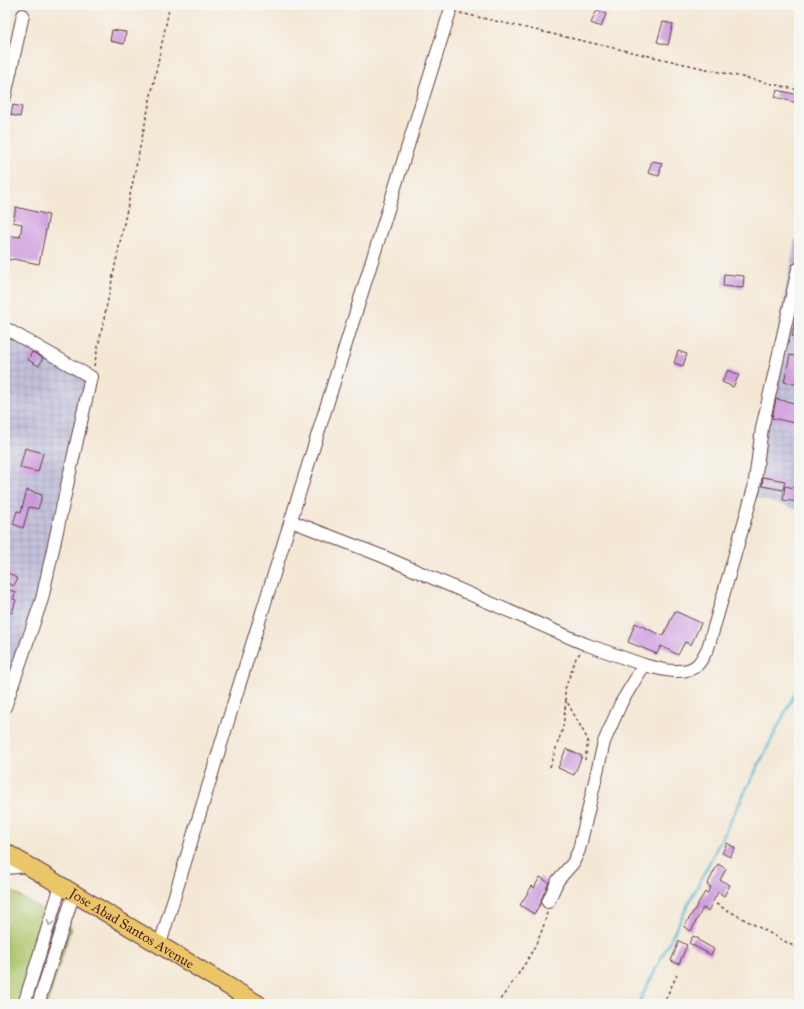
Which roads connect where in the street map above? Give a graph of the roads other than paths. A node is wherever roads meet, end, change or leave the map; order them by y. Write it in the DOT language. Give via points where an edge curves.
graph roads {
  1 [pos="451,8"];
  2 [pos="23,15"];
  3 [pos="5,96"];
  4 [pos="798,269"];
  5 [pos="5,328"];
  6 [pos="291,521"];
  7 [pos="644,665"];
  8 [pos="5,707"];
  9 [pos="5,852"];
  10 [pos="29,866"];
  11 [pos="5,868"];
  12 [pos="68,889"];
  13 [pos="548,902"];
  14 [pos="160,944"];
  15 [pos="24,1004"];
  16 [pos="38,1004"];
  17 [pos="258,1004"];
  1 -- 6 [label="street"];
  2 -- 3 [label="street"];
  4 -- 7 [label="street" via="762,428 754,488 708,648 699,664 691,670 670,671"];
  5 -- 8 [label="street" via="91,378 42,599"];
  6 -- 7 [label="street" via="389,559 585,644"];
  6 -- 14 [label="street"];
  7 -- 13 [label="street" via="621,703 604,742 579,850 573,863 558,880"];
  9 -- 10 [label="highway, Jose Abad Santos Avenue"];
  10 -- 11 [label="street"];
  10 -- 12 [label="highway, Jose Abad Santos Avenue"];
  12 -- 14 [label="highway, Jose Abad Santos Avenue"];
  12 -- 15 [label="street, one-way"];
  12 -- 16 [label="street"];
  14 -- 17 [label="highway, Jose Abad Santos Avenue"];
}
